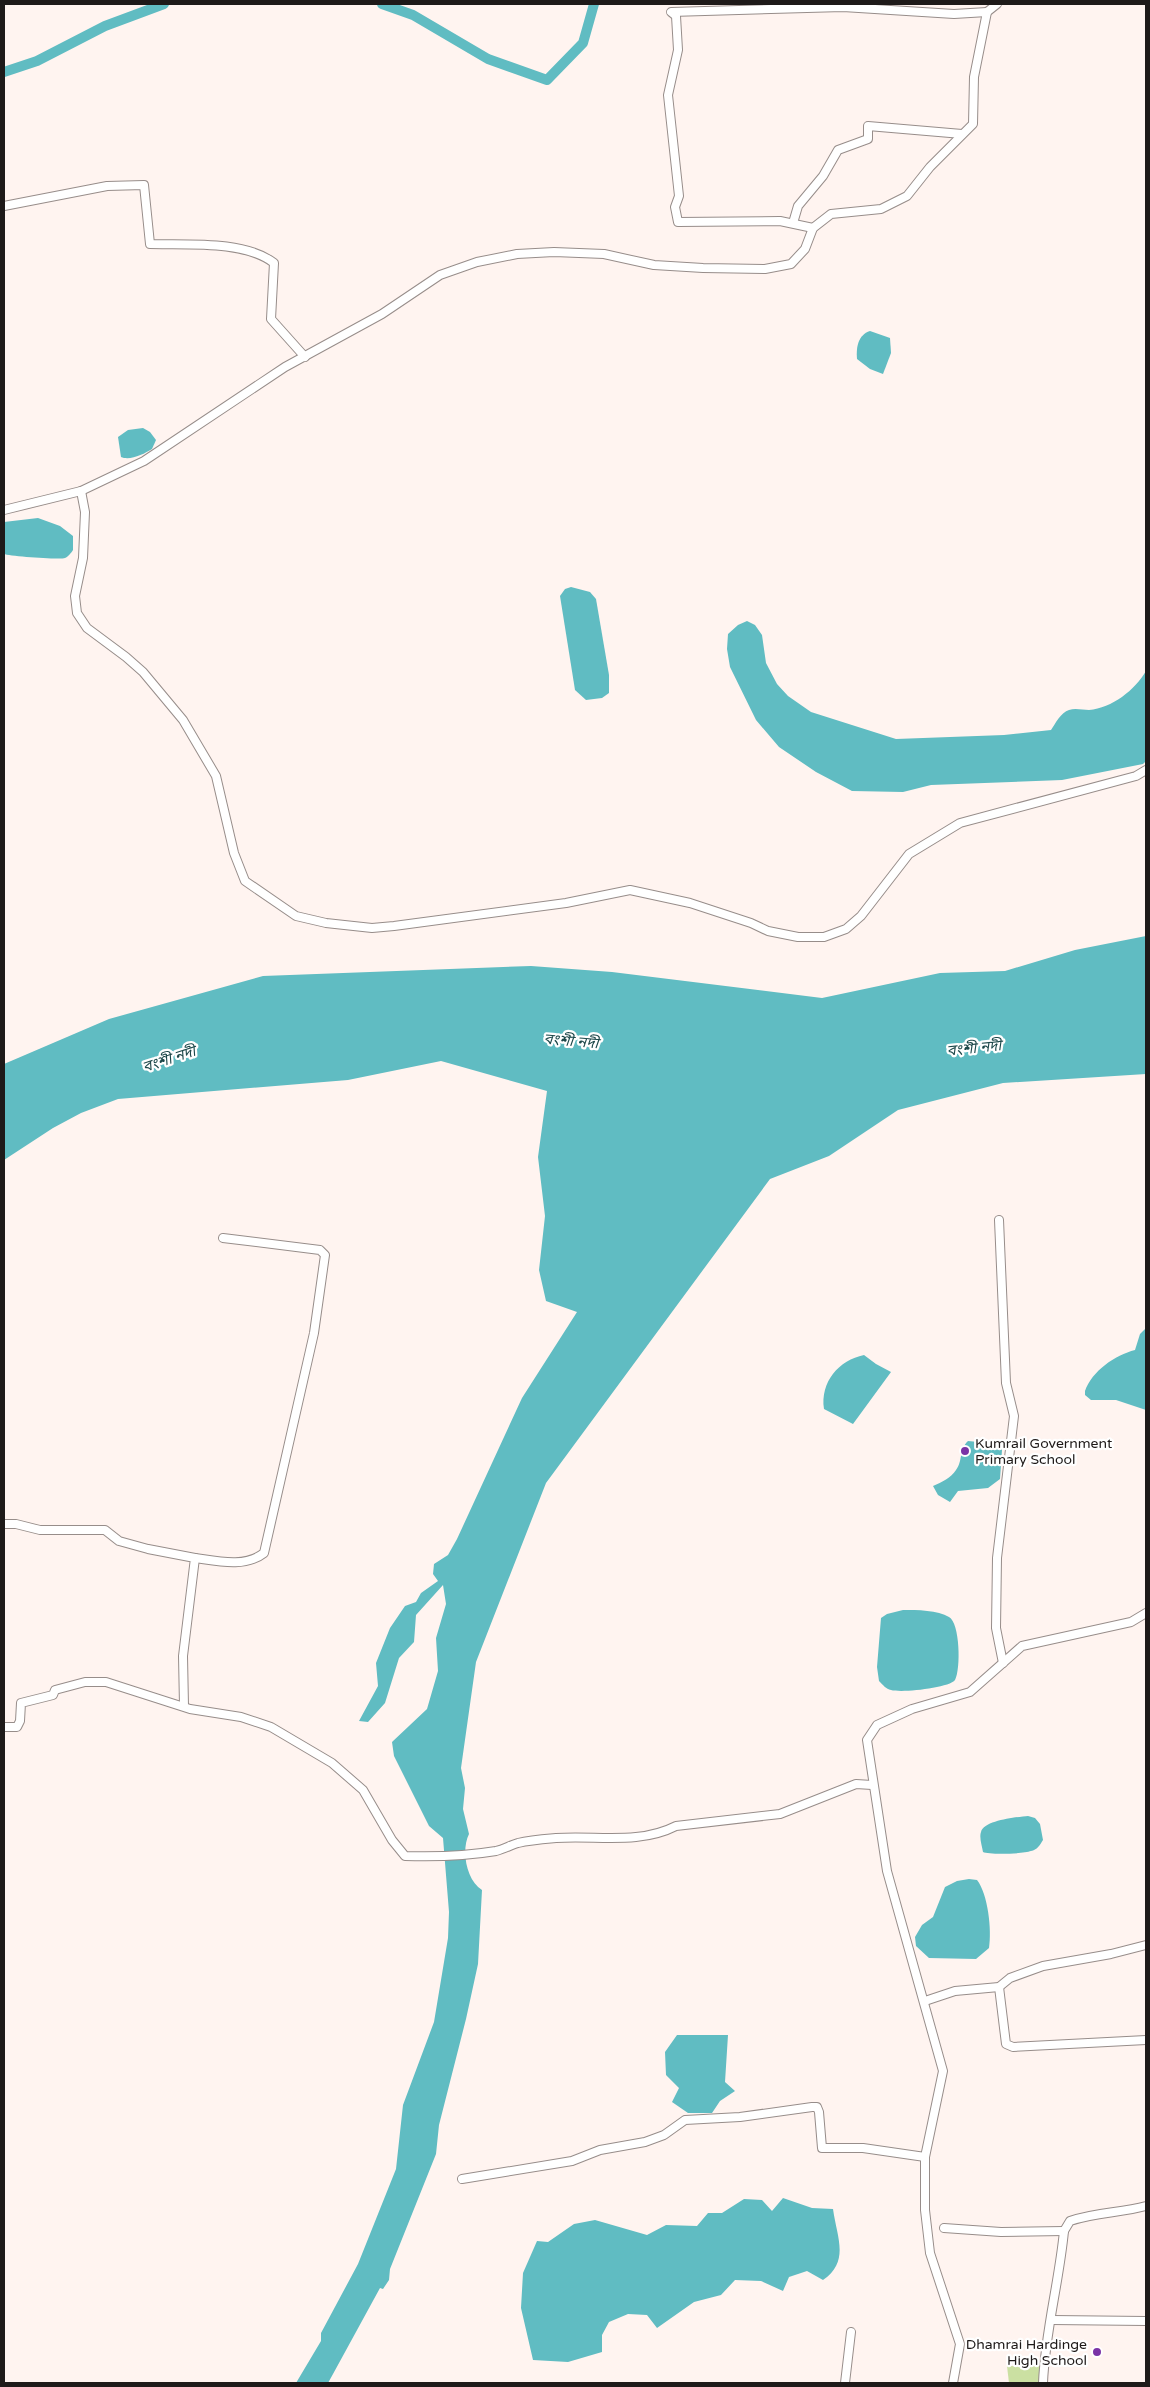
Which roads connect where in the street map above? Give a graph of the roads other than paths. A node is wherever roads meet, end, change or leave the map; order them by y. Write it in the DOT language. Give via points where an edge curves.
graph roads {
  1 [pos="997,4"];
  2 [pos="986,12"];
  3 [pos="962,134"];
  4 [pos="4,206"];
  5 [pos="793,224"];
  6 [pos="814,228"];
  7 [pos="305,357"];
  8 [pos="81,492"];
  9 [pos="4,510"];
  10 [pos="1146,770"];
  11 [pos="999,1220"];
  12 [pos="223,1238"];
  13 [pos="4,1524"];
  14 [pos="196,1558"];
  15 [pos="1146,1613"];
  16 [pos="1003,1663"];
  17 [pos="184,1706"];
  18 [pos="4,1727"];
  19 [pos="872,1785"];
  20 [pos="1146,1944"];
  21 [pos="999,1988"];
  22 [pos="925,2001"];
  23 [pos="1146,2040"];
  24 [pos="925,2157"];
  25 [pos="462,2179"];
  26 [pos="1146,2206"];
  27 [pos="944,2228"];
  28 [pos="1064,2231"];
  29 [pos="1052,2320"];
  30 [pos="1146,2321"];
  31 [pos="851,2332"];
  32 [pos="845,2383"];
  33 [pos="953,2383"];
  34 [pos="1043,2383"];
  1 -- 2 [label="street"];
  2 -- 3 [label="street" via="974,77 973,124"];
  2 -- 5 [label="street" via="954,14 843,7 671,12 676,16 678,50 668,95 679,196 675,207 678,222 780,221"];
  3 -- 5 [label="street" via="868,126 868,139 838,150 823,176 798,206"];
  3 -- 6 [label="street" via="907,196 881,209 831,214"];
  4 -- 7 [label="street" via="107,186 144,185 150,244 222,246 262,254 274,263 271,318"];
  5 -- 6 [label="street"];
  6 -- 7 [label="street" via="805,249 791,264 765,269 654,265 604,254 554,252 517,254 477,262 440,275 382,314"];
  7 -- 8 [label="street" via="144,461"];
  8 -- 9 [label="street"];
  8 -- 10 [label="street" via="85,512 83,558 75,596 77,614 87,628 142,672 183,720 216,776 244,881 296,916 372,928 566,903 630,890 690,903 768,931 798,937 824,937 846,929 861,916 909,854 960,822 1136,776"];
  11 -- 16 [label="street" via="1005,1373 1014,1416 997,1558 996,1628"];
  12 -- 14 [label="street" via="320,1250 324,1255 314,1333 264,1553 256,1560 242,1562"];
  13 -- 14 [label="street" via="40,1530 105,1530 119,1541"];
  14 -- 17 [label="street" via="183,1656"];
  15 -- 16 [label="street" via="1131,1622 1022,1646"];
  16 -- 19 [label="street" via="970,1692 912,1709 877,1725 867,1740"];
  17 -- 18 [label="street" via="106,1682 85,1682 21,1703 17,1727"];
  17 -- 19 [label="street" via="264,1724 332,1763 363,1790 405,1856 445,1857 482,1853 518,1843 557,1838 636,1837 666,1832 676,1826 780,1814 856,1784"];
  19 -- 22 [label="street" via="887,1871"];
  20 -- 21 [label="street" via="1043,1966 1010,1978"];
  21 -- 22 [label="street" via="955,1991"];
  21 -- 23 [label="street" via="1003,2036 1006,2044 1013,2047"];
  22 -- 24 [label="street" via="943,2071"];
  24 -- 25 [label="street" via="863,2148 822,2148 819,2112 817,2107 812,2107 740,2117 685,2120 664,2135 645,2142 600,2150 572,2161"];
  24 -- 33 [label="street" via="925,2210 930,2253 960,2344"];
  26 -- 28 [label="street" via="1127,2212 1086,2215 1070,2220"];
  27 -- 28 [label="street" via="1001,2232"];
  28 -- 29 [label="street"];
  29 -- 30 [label="street"];
  29 -- 34 [label="street" via="1046,2337"];
  31 -- 32 [label="street"];
}
